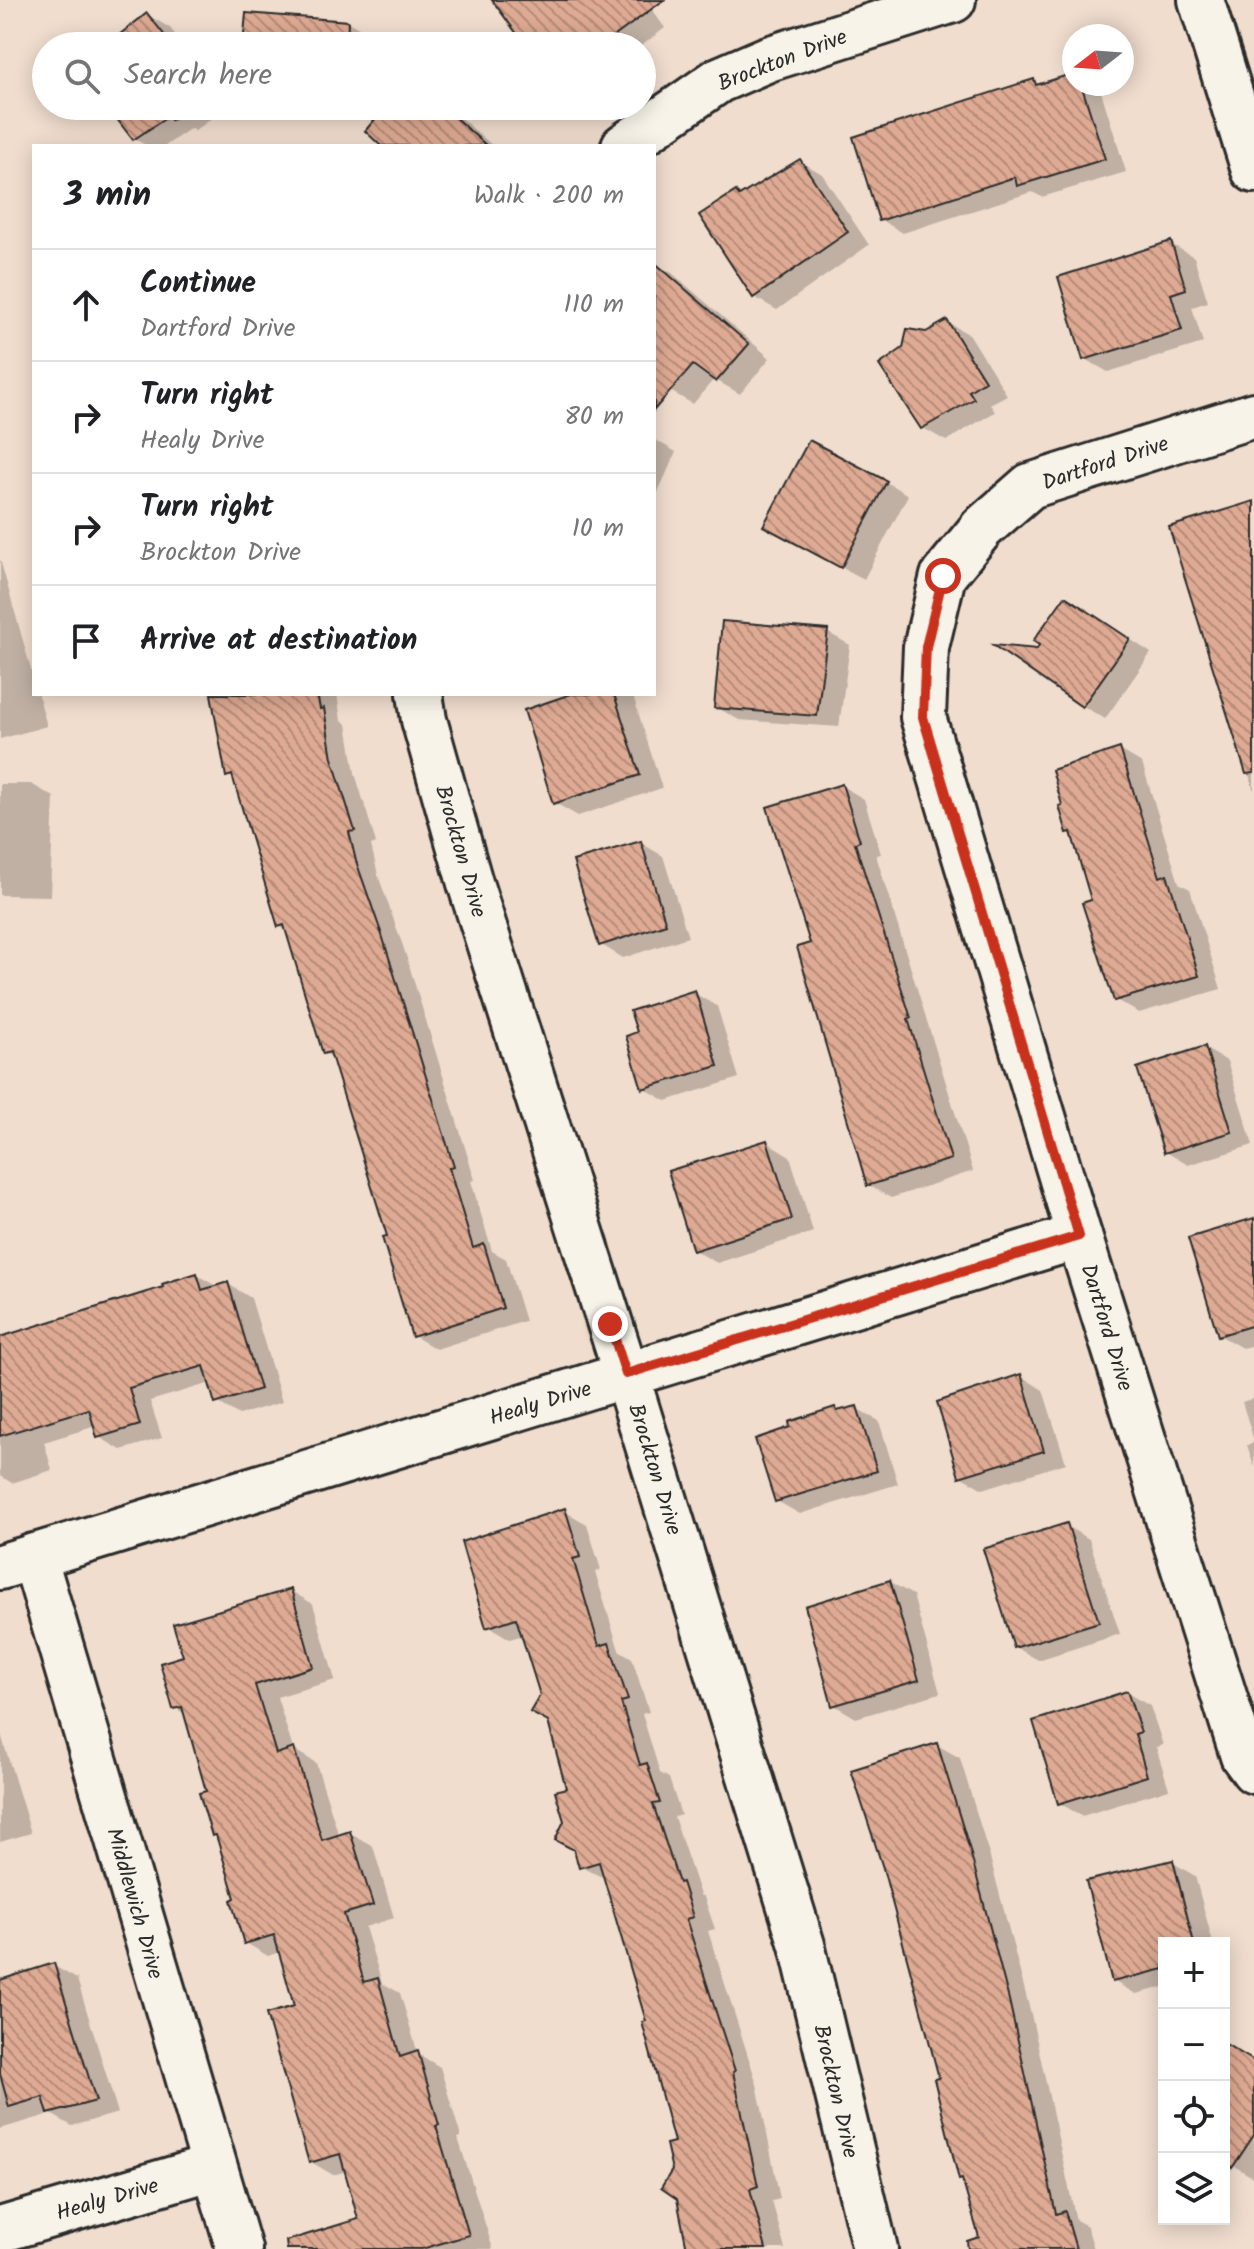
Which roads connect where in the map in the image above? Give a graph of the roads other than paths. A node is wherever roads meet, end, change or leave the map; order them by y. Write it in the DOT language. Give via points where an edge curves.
graph roads {
  1 [pos="953,0"];
  2 [pos="1201,0"];
  3 [pos="627,144"];
  4 [pos="1254,170"];
  5 [pos="1254,415"];
  6 [pos="420,696"];
  7 [pos="1079,1236"];
  8 [pos="626,1374"];
  9 [pos="17,1562"];
  10 [pos="1254,1771"];
  11 [pos="214,2167"];
  12 [pos="0,2230"];
  13 [pos="239,2249"];
  14 [pos="875,2249"];
  1 -- 3 [label="street, Brockton Drive" via="768,59 719,80"];
  2 -- 4 [label="street"];
  5 -- 7 [label="street, Dartford Drive" via="1030,486 982,528 943,576 926,647 923,717"];
  6 -- 8 [label="street, Brockton Drive" via="470,883"];
  7 -- 8 [label="street, Healy Drive"];
  7 -- 10 [label="street, Dartford Drive" via="1243,1756"];
  8 -- 9 [label="street, Healy Drive"];
  8 -- 14 [label="street, Brockton Drive" via="802,1945"];
  9 -- 11 [label="street, Middlewich Drive"];
  11 -- 12 [label="street, Healy Drive"];
  11 -- 13 [label="street, Middlewich Drive"];
}
